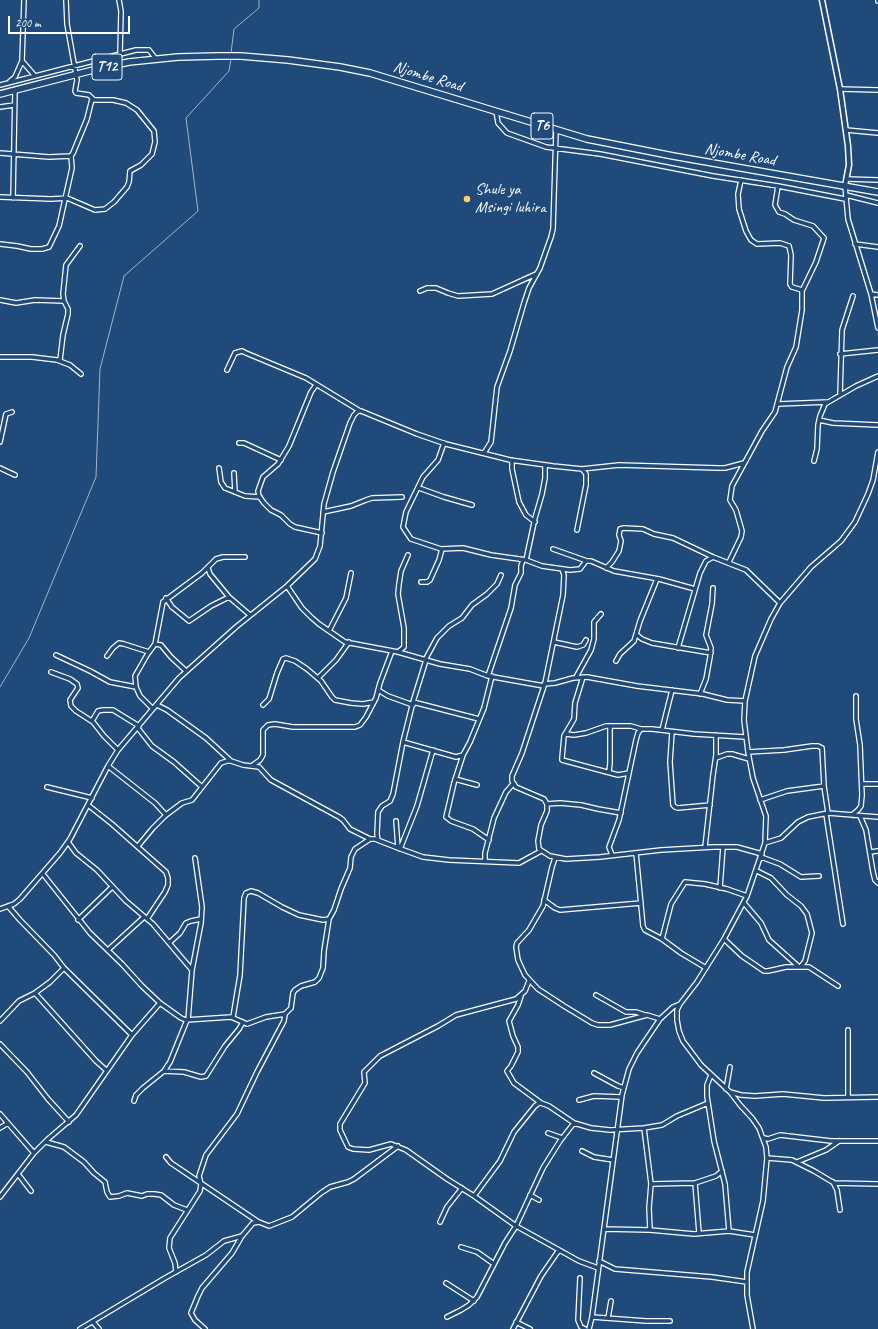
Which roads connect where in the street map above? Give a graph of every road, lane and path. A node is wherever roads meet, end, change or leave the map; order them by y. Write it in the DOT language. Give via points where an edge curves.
graph roads {
  1 [pos="24,0"];
  2 [pos="66,0"];
  3 [pos="119,0"];
  4 [pos="822,0"];
  5 [pos="120,54"];
  6 [pos="218,56"];
  7 [pos="156,59"];
  8 [pos="22,60"];
  9 [pos="74,66"];
  10 [pos="75,75"];
  11 [pos="35,76"];
  12 [pos="10,82"];
  13 [pos="0,85"];
  14 [pos="840,89"];
  15 [pos="15,90"];
  16 [pos="878,90"];
  17 [pos="0,94"];
  18 [pos="92,99"];
  19 [pos="14,104"];
  20 [pos="0,107"];
  21 [pos="496,111"];
  22 [pos="556,130"];
  23 [pos="846,130"];
  24 [pos="878,133"];
  25 [pos="554,149"];
  26 [pos="0,153"];
  27 [pos="13,154"];
  28 [pos="71,156"];
  29 [pos="847,179"];
  30 [pos="741,180"];
  31 [pos="878,180"];
  32 [pos="778,186"];
  33 [pos="845,186"];
  34 [pos="878,192"];
  35 [pos="846,195"];
  36 [pos="0,198"];
  37 [pos="13,198"];
  38 [pos="64,199"];
  39 [pos="845,199"];
  40 [pos="878,203"];
  41 [pos="0,244"];
  42 [pos="855,244"];
  43 [pos="80,246"];
  44 [pos="878,247"];
  45 [pos="536,274"];
  46 [pos="802,290"];
  47 [pos="420,291"];
  48 [pos="871,294"];
  49 [pos="878,295"];
  50 [pos="853,296"];
  51 [pos="0,300"];
  52 [pos="64,301"];
  53 [pos="878,328"];
  54 [pos="878,350"];
  55 [pos="840,354"];
  56 [pos="0,357"];
  57 [pos="60,360"];
  58 [pos="227,370"];
  59 [pos="81,374"];
  60 [pos="878,376"];
  61 [pos="316,385"];
  62 [pos="840,395"];
  63 [pos="828,402"];
  64 [pos="778,404"];
  65 [pos="361,411"];
  66 [pos="12,412"];
  67 [pos="819,420"];
  68 [pos="878,425"];
  69 [pos="0,442"];
  70 [pos="239,443"];
  71 [pos="444,444"];
  72 [pos="878,452"];
  73 [pos="484,454"];
  74 [pos="281,460"];
  75 [pos="512,460"];
  76 [pos="814,461"];
  77 [pos="744,463"];
  78 [pos="545,465"];
  79 [pos="877,465"];
  80 [pos="0,468"];
  81 [pos="219,468"];
  82 [pos="582,469"];
  83 [pos="234,473"];
  84 [pos="16,475"];
  85 [pos="419,488"];
  86 [pos="235,492"];
  87 [pos="260,497"];
  88 [pos="402,497"];
  89 [pos="472,505"];
  90 [pos="323,512"];
  91 [pos="534,522"];
  92 [pos="577,530"];
  93 [pos="322,533"];
  94 [pos="442,549"];
  95 [pos="553,549"];
  96 [pos="408,555"];
  97 [pos="246,557"];
  98 [pos="713,557"];
  99 [pos="524,560"];
  100 [pos="587,561"];
  101 [pos="729,562"];
  102 [pos="208,568"];
  103 [pos="606,568"];
  104 [pos="562,569"];
  105 [pos="351,573"];
  106 [pos="501,574"];
  107 [pos="657,579"];
  108 [pos="422,582"];
  109 [pos="287,586"];
  110 [pos="713,588"];
  111 [pos="695,589"];
  112 [pos="229,597"];
  113 [pos="166,598"];
  114 [pos="780,603"];
  115 [pos="601,614"];
  116 [pos="250,615"];
  117 [pos="329,631"];
  118 [pos="637,635"];
  119 [pos="586,640"];
  120 [pos="348,642"];
  121 [pos="554,642"];
  122 [pos="155,644"];
  123 [pos="678,648"];
  124 [pos="392,651"];
  125 [pos="149,652"];
  126 [pos="398,652"];
  127 [pos="711,653"];
  128 [pos="56,655"];
  129 [pos="107,656"];
  130 [pos="426,660"];
  131 [pos="616,661"];
  132 [pos="186,671"];
  133 [pos="51,672"];
  134 [pos="490,676"];
  135 [pos="576,677"];
  136 [pos="583,677"];
  137 [pos="318,678"];
  138 [pos="544,685"];
  139 [pos="136,686"];
  140 [pos="378,690"];
  141 [pos="672,690"];
  142 [pos="700,694"];
  143 [pos="856,696"];
  144 [pos="745,701"];
  145 [pos="374,702"];
  146 [pos="413,703"];
  147 [pos="157,705"];
  148 [pos="263,705"];
  149 [pos="153,709"];
  150 [pos="479,719"];
  151 [pos="92,721"];
  152 [pos="138,726"];
  153 [pos="610,726"];
  154 [pos="641,729"];
  155 [pos="662,730"];
  156 [pos="672,732"];
  157 [pos="566,734"];
  158 [pos="716,735"];
  159 [pos="745,737"];
  160 [pos="403,742"];
  161 [pos="118,750"];
  162 [pos="433,750"];
  163 [pos="748,752"];
  164 [pos="463,755"];
  165 [pos="716,758"];
  166 [pos="749,759"];
  167 [pos="231,761"];
  168 [pos="252,765"];
  169 [pos="108,766"];
  170 [pos="609,772"];
  171 [pos="629,773"];
  172 [pos="455,779"];
  173 [pos="513,784"];
  174 [pos="862,784"];
  175 [pos="878,784"];
  176 [pos="477,785"];
  177 [pos="824,786"];
  178 [pos="47,787"];
  179 [pos="202,787"];
  180 [pos="92,798"];
  181 [pos="760,800"];
  182 [pos="547,804"];
  183 [pos="88,805"];
  184 [pos="710,805"];
  185 [pos="621,813"];
  186 [pos="827,814"];
  187 [pos="852,814"];
  188 [pos="166,815"];
  189 [pos="860,816"];
  190 [pos="878,817"];
  191 [pos="396,821"];
  192 [pos="370,839"];
  193 [pos="378,840"];
  194 [pos="489,840"];
  195 [pos="68,842"];
  196 [pos="765,843"];
  197 [pos="138,846"];
  198 [pos="705,847"];
  199 [pos="723,847"];
  200 [pos="399,848"];
  201 [pos="541,851"];
  202 [pos="878,851"];
  203 [pos="870,852"];
  204 [pos="636,853"];
  205 [pos="762,855"];
  206 [pos="612,856"];
  207 [pos="195,858"];
  208 [pos="556,858"];
  209 [pos="485,861"];
  210 [pos="757,871"];
  211 [pos="43,874"];
  212 [pos="819,876"];
  213 [pos="878,884"];
  214 [pos="112,887"];
  215 [pos="720,888"];
  216 [pos="747,896"];
  217 [pos="544,900"];
  218 [pos="641,903"];
  219 [pos="744,903"];
  220 [pos="8,906"];
  221 [pos="0,909"];
  222 [pos="146,918"];
  223 [pos="201,919"];
  224 [pos="329,919"];
  225 [pos="78,920"];
  226 [pos="843,924"];
  227 [pos="662,939"];
  228 [pos="724,940"];
  229 [pos="169,943"];
  230 [pos="108,950"];
  231 [pos="799,966"];
  232 [pos="64,968"];
  233 [pos="706,968"];
  234 [pos="192,970"];
  235 [pos="529,981"];
  236 [pos="838,986"];
  237 [pos="35,993"];
  238 [pos="521,996"];
  239 [pos="596,996"];
  240 [pos="160,1003"];
  241 [pos="680,1004"];
  242 [pos="285,1014"];
  243 [pos="646,1015"];
  244 [pos="233,1017"];
  245 [pos="660,1018"];
  246 [pos="188,1020"];
  247 [pos="0,1021"];
  248 [pos="243,1022"];
  249 [pos="848,1030"];
  250 [pos="132,1035"];
  251 [pos="0,1044"];
  252 [pos="730,1067"];
  253 [pos="106,1070"];
  254 [pos="164,1071"];
  255 [pos="594,1073"];
  256 [pos="711,1075"];
  257 [pos="624,1088"];
  258 [pos="726,1088"];
  259 [pos="730,1092"];
  260 [pos="621,1097"];
  261 [pos="848,1097"];
  262 [pos="878,1097"];
  263 [pos="579,1100"];
  264 [pos="134,1101"];
  265 [pos="541,1103"];
  266 [pos="708,1103"];
  267 [pos="0,1114"];
  268 [pos="69,1122"];
  269 [pos="8,1123"];
  270 [pos="574,1123"];
  271 [pos="0,1128"];
  272 [pos="644,1128"];
  273 [pos="617,1130"];
  274 [pos="548,1133"];
  275 [pos="562,1138"];
  276 [pos="764,1138"];
  277 [pos="839,1141"];
  278 [pos="46,1142"];
  279 [pos="878,1142"];
  280 [pos="398,1146"];
  281 [pos="582,1151"];
  282 [pos="34,1153"];
  283 [pos="166,1157"];
  284 [pos="767,1158"];
  285 [pos="613,1160"];
  286 [pos="797,1162"];
  287 [pos="722,1172"];
  288 [pos="18,1174"];
  289 [pos="200,1181"];
  290 [pos="832,1182"];
  291 [pos="695,1183"];
  292 [pos="651,1184"];
  293 [pos="871,1184"];
  294 [pos="878,1184"];
  295 [pos="878,1187"];
  296 [pos="462,1188"];
  297 [pos="31,1191"];
  298 [pos="530,1195"];
  299 [pos="474,1196"];
  300 [pos="0,1197"];
  301 [pos="539,1200"];
  302 [pos="187,1210"];
  303 [pos="840,1210"];
  304 [pos="257,1221"];
  305 [pos="440,1222"];
  306 [pos="516,1226"];
  307 [pos="604,1229"];
  308 [pos="650,1230"];
  309 [pos="729,1231"];
  310 [pos="699,1233"];
  311 [pos="754,1235"];
  312 [pos="242,1236"];
  313 [pos="461,1247"];
  314 [pos="559,1250"];
  315 [pos="599,1261"];
  316 [pos="494,1264"];
  317 [pos="598,1268"];
  318 [pos="176,1272"];
  319 [pos="580,1278"];
  320 [pos="747,1282"];
  321 [pos="446,1283"];
  322 [pos="474,1300"];
  323 [pos="611,1301"];
  324 [pos="592,1317"];
  325 [pos="446,1318"];
  326 [pos="608,1318"];
  327 [pos="670,1321"];
  328 [pos="93,1322"];
  329 [pos="516,1322"];
  330 [pos="80,1329"];
  331 [pos="99,1329"];
  332 [pos="205,1329"];
  333 [pos="513,1329"];
  334 [pos="530,1329"];
  335 [pos="585,1329"];
  336 [pos="589,1329"];
  337 [pos="753,1329"];
  1 -- 8 [label="street"];
  2 -- 9 [label="street"];
  3 -- 5 [label="street"];
  4 -- 14 [label="street"];
  5 -- 7 [label="street" via="144,49 149,50"];
  5 -- 9 [label="street"];
  6 -- 7 [label="highway, Njombe Road / T12"];
  6 -- 21 [label="highway, Njombe Road / T6" via="316,63 370,74"];
  7 -- 10 [label="highway, Njombe Road / T12" via="129,62"];
  8 -- 11 [label="street"];
  8 -- 12 [label="street"];
  9 -- 10 [label="street"];
  9 -- 11 [label="street"];
  10 -- 15 [label="highway, Njombe Road / T12"];
  10 -- 18 [label="street" via="77,80 74,91"];
  11 -- 12 [label="street"];
  12 -- 13 [label="street"];
  14 -- 16 [label="street"];
  14 -- 23 [label="street"];
  15 -- 17 [label="highway, Njombe Road / T12"];
  15 -- 19 [label="street"];
  18 -- 28 [label="street" via="87,119"];
  18 -- 38 [label="street" via="116,100 127,103 137,110 154,131 154,147 147,160 130,171 127,187 105,209 95,210"];
  19 -- 20 [label="street"];
  19 -- 27 [label="street"];
  21 -- 22 [label="highway, Njombe Road / T6"];
  21 -- 25 [label="street" via="498,123 507,133"];
  22 -- 25 [label="street"];
  22 -- 33 [label="highway, Njombe Road / T6" via="617,146"];
  23 -- 24 [label="street"];
  23 -- 29 [label="street" via="849,166"];
  25 -- 30 [label="street" via="600,154"];
  25 -- 45 [label="street" via="553,229"];
  26 -- 27 [label="street"];
  27 -- 28 [label="street"];
  27 -- 37 [label="street"];
  28 -- 38 [label="street" via="72,168"];
  29 -- 31 [label="street"];
  29 -- 33 [label="street"];
  30 -- 32 [label="street"];
  30 -- 46 [label="street" via="738,194 739,209 746,232 757,244 780,243 789,246 790,284 792,288"];
  32 -- 39 [label="street"];
  32 -- 46 [label="street" via="775,205 779,212 813,226 823,237 816,262"];
  33 -- 34 [label="highway, T6"];
  33 -- 35 [label="street"];
  35 -- 39 [label="street"];
  35 -- 40 [label="street"];
  36 -- 37 [label="street"];
  37 -- 38 [label="street"];
  38 -- 41 [label="street" via="58,229 49,247 31,249"];
  39 -- 42 [label="street"];
  42 -- 44 [label="street"];
  42 -- 48 [label="street"];
  43 -- 52 [label="street" via="66,265"];
  45 -- 47 [label="street" via="492,294 458,296 436,288"];
  45 -- 73 [label="street" via="497,387 491,442"];
  46 -- 64 [label="street" via="802,310 796,347 787,368"];
  48 -- 49 [label="street"];
  48 -- 53 [label="street"];
  50 -- 55 [label="street" via="842,330"];
  51 -- 52 [label="street" via="16,303 35,300"];
  52 -- 57 [label="street" via="68,314"];
  54 -- 55 [label="street"];
  55 -- 62 [label="street"];
  56 -- 57 [label="street"];
  57 -- 59 [label="street"];
  58 -- 61 [label="street" via="235,353 242,351 293,372"];
  60 -- 62 [label="street"];
  61 -- 65 [label="street"];
  61 -- 74 [label="street"];
  62 -- 63 [label="street"];
  63 -- 64 [label="street"];
  63 -- 67 [label="street"];
  64 -- 77 [label="street"];
  65 -- 71 [label="street"];
  65 -- 90 [label="street" via="354,415 350,423 333,472"];
  66 -- 69 [label="street" via="6,414"];
  67 -- 68 [label="street"];
  67 -- 76 [label="street"];
  70 -- 74 [label="street"];
  71 -- 73 [label="street"];
  71 -- 85 [label="street" via="438,460 423,478"];
  72 -- 79 [label="street"];
  73 -- 75 [label="street"];
  74 -- 87 [label="street" via="262,477 258,491"];
  75 -- 78 [label="street"];
  75 -- 91 [label="street" via="519,502 526,515"];
  77 -- 82 [label="street" via="725,468 619,465"];
  77 -- 101 [label="street" via="732,486 730,497 742,531"];
  78 -- 82 [label="street"];
  78 -- 91 [label="street" via="545,478"];
  79 -- 114 [label="street" via="868,494 850,528"];
  80 -- 84 [label="street"];
  81 -- 86 [label="street" via="223,485"];
  82 -- 92 [label="street" via="586,474 586,485"];
  83 -- 86 [label="street"];
  85 -- 89 [label="street"];
  85 -- 94 [label="street" via="406,512 403,527 411,539"];
  86 -- 87 [label="street"];
  87 -- 93 [label="street" via="267,507 295,527"];
  88 -- 90 [label="street" via="372,498"];
  90 -- 93 [label="street"];
  91 -- 99 [label="street"];
  93 -- 109 [label="street" via="315,559"];
  94 -- 99 [label="street" via="463,548"];
  94 -- 108 [label="street" via="430,580"];
  95 -- 100 [label="street"];
  96 -- 126 [label="street" via="401,571 398,589 404,638 404,647"];
  97 -- 102 [label="street" via="218,558"];
  98 -- 101 [label="street"];
  98 -- 103 [label="street" via="673,538 643,529 621,528 619,551"];
  98 -- 111 [label="street" via="706,561"];
  99 -- 104 [label="street"];
  99 -- 134 [label="street"];
  100 -- 103 [label="street"];
  100 -- 104 [label="street" via="580,569"];
  101 -- 114 [label="street" via="746,570"];
  102 -- 112 [label="street"];
  102 -- 113 [label="street"];
  103 -- 107 [label="street"];
  104 -- 121 [label="street" via="564,588"];
  105 -- 117 [label="street" via="346,598"];
  106 -- 130 [label="street" via="497,584 487,594 437,638"];
  107 -- 111 [label="street"];
  107 -- 118 [label="street"];
  109 -- 116 [label="street"];
  109 -- 117 [label="street" via="302,608"];
  110 -- 127 [label="street" via="706,635"];
  111 -- 123 [label="street"];
  112 -- 113 [label="street" via="189,621 172,607"];
  112 -- 116 [label="street"];
  113 -- 122 [label="street"];
  114 -- 144 [label="street" via="755,656"];
  115 -- 135 [label="street" via="594,622 591,650"];
  116 -- 132 [label="street"];
  117 -- 120 [label="street"];
  118 -- 123 [label="street" via="646,642"];
  118 -- 131 [label="street"];
  119 -- 121 [label="street" via="583,645 577,647"];
  120 -- 124 [label="street"];
  120 -- 137 [label="street" via="336,660"];
  121 -- 138 [label="street"];
  122 -- 125 [label="street"];
  122 -- 132 [label="street" via="164,647"];
  123 -- 127 [label="street"];
  124 -- 126 [label="street"];
  124 -- 140 [label="street"];
  125 -- 129 [label="street" via="119,643"];
  125 -- 139 [label="street" via="135,676"];
  126 -- 130 [label="street"];
  127 -- 142 [label="street"];
  128 -- 139 [label="street" via="110,682"];
  130 -- 134 [label="street" via="470,668"];
  130 -- 146 [label="street"];
  132 -- 147 [label="street"];
  133 -- 151 [label="street" via="77,684 78,688 70,700 71,706"];
  134 -- 138 [label="street"];
  134 -- 150 [label="street" via="486,701"];
  135 -- 136 [label="street"];
  135 -- 138 [label="street"];
  136 -- 141 [label="street"];
  136 -- 157 [label="street" via="575,703 574,719"];
  137 -- 145 [label="street" via="335,700 351,704"];
  137 -- 148 [label="street" via="303,666 288,658 283,659 269,700"];
  138 -- 173 [label="street" via="512,776"];
  139 -- 149 [label="street" via="140,696"];
  140 -- 145 [label="street"];
  140 -- 146 [label="street" via="388,696"];
  141 -- 142 [label="street"];
  141 -- 155 [label="street"];
  142 -- 144 [label="street"];
  143 -- 174 [label="street"];
  144 -- 159 [label="street"];
  145 -- 168 [label="street" via="363,721 355,727 293,727 275,724 266,726 263,730 263,755"];
  146 -- 150 [label="street"];
  146 -- 160 [label="street"];
  147 -- 149 [label="street"];
  147 -- 167 [label="street" via="206,738"];
  149 -- 152 [label="street"];
  150 -- 164 [label="street"];
  151 -- 152 [label="street" via="98,711 108,710 118,712"];
  151 -- 161 [label="street"];
  152 -- 161 [label="street"];
  152 -- 179 [label="street" via="152,746"];
  153 -- 154 [label="street" via="631,726"];
  153 -- 157 [label="street" via="586,733"];
  153 -- 170 [label="street"];
  154 -- 155 [label="street"];
  154 -- 171 [label="street"];
  155 -- 156 [label="street"];
  156 -- 158 [label="street"];
  156 -- 184 [label="street" via="670,762 673,805 678,808"];
  157 -- 170 [label="street" via="562,760"];
  158 -- 159 [label="street"];
  158 -- 165 [label="street"];
  159 -- 163 [label="street"];
  160 -- 162 [label="street"];
  160 -- 193 [label="street" via="391,798 378,812"];
  161 -- 169 [label="street"];
  162 -- 164 [label="street" via="456,757"];
  162 -- 200 [label="street" via="417,806"];
  163 -- 166 [label="street"];
  163 -- 177 [label="street" via="820,747 823,751"];
  164 -- 172 [label="street"];
  165 -- 166 [label="street" via="732,754"];
  165 -- 184 [label="street"];
  166 -- 181 [label="street"];
  167 -- 168 [label="street"];
  167 -- 179 [label="street" via="221,763"];
  168 -- 192 [label="street" via="259,767 271,780 339,817 350,829"];
  169 -- 180 [label="street"];
  169 -- 188 [label="street" via="155,803"];
  170 -- 171 [label="street"];
  171 -- 185 [label="street"];
  172 -- 176 [label="street"];
  172 -- 194 [label="street" via="446,817 473,829"];
  173 -- 182 [label="street"];
  173 -- 194 [label="street" via="506,792 494,818"];
  174 -- 175 [label="street"];
  174 -- 187 [label="street" via="861,806"];
  177 -- 181 [label="street" via="787,791"];
  177 -- 186 [label="street"];
  178 -- 180 [label="street"];
  179 -- 188 [label="street" via="192,800 182,803"];
  180 -- 183 [label="street"];
  181 -- 196 [label="street" via="766,816"];
  182 -- 185 [label="street" via="581,804"];
  182 -- 201 [label="street" via="538,841"];
  183 -- 195 [label="street"];
  183 -- 197 [label="street"];
  184 -- 198 [label="street"];
  185 -- 206 [label="street" via="609,847"];
  186 -- 187 [label="street"];
  186 -- 196 [label="street" via="808,817 781,838"];
  186 -- 226 [label="street"];
  187 -- 189 [label="street"];
  188 -- 197 [label="street"];
  189 -- 190 [label="street"];
  189 -- 203 [label="street"];
  191 -- 200 [label="street"];
  192 -- 193 [label="street"];
  192 -- 224 [label="street" via="355,849"];
  193 -- 200 [label="street"];
  194 -- 209 [label="street"];
  195 -- 211 [label="street"];
  195 -- 214 [label="street"];
  196 -- 205 [label="street"];
  197 -- 222 [label="street" via="166,872 168,878 163,896"];
  198 -- 199 [label="street"];
  198 -- 204 [label="street"];
  199 -- 205 [label="street" via="745,849"];
  199 -- 215 [label="street"];
  200 -- 209 [label="street" via="438,859"];
  201 -- 208 [label="street"];
  201 -- 209 [label="street" via="519,863"];
  202 -- 203 [label="street"];
  203 -- 213 [label="street"];
  204 -- 206 [label="street"];
  204 -- 218 [label="street"];
  205 -- 210 [label="street"];
  205 -- 212 [label="street" via="801,877"];
  206 -- 208 [label="street"];
  207 -- 223 [label="street" via="202,904"];
  208 -- 217 [label="street"];
  210 -- 216 [label="street"];
  210 -- 231 [label="street" via="771,878 808,914 812,933 805,961"];
  211 -- 220 [label="street" via="20,899"];
  211 -- 225 [label="street"];
  214 -- 222 [label="street"];
  214 -- 225 [label="street"];
  215 -- 216 [label="street"];
  215 -- 227 [label="street" via="683,883 671,904"];
  216 -- 219 [label="street"];
  217 -- 218 [label="street" via="560,910"];
  217 -- 235 [label="street" via="530,930 516,947 518,960"];
  218 -- 227 [label="street" via="645,930"];
  219 -- 228 [label="street"];
  219 -- 231 [label="street" via="761,923 769,940"];
  220 -- 221 [label="street"];
  220 -- 232 [label="street"];
  222 -- 229 [label="street"];
  222 -- 230 [label="street"];
  223 -- 229 [label="street" via="186,923"];
  223 -- 234 [label="street"];
  224 -- 242 [label="street" via="319,978 293,992 291,1008"];
  224 -- 244 [label="street" via="299,915 258,893 246,893 240,974"];
  225 -- 230 [label="street"];
  227 -- 233 [label="street"];
  228 -- 231 [label="street" via="764,971"];
  228 -- 233 [label="street"];
  229 -- 234 [label="street"];
  230 -- 240 [label="street"];
  231 -- 236 [label="street" via="809,967"];
  232 -- 237 [label="street"];
  232 -- 250 [label="street"];
  233 -- 241 [label="street"];
  234 -- 246 [label="street"];
  235 -- 238 [label="street"];
  235 -- 243 [label="street" via="564,1006 598,1025 610,1025"];
  237 -- 247 [label="street" via="19,1001"];
  237 -- 253 [label="street"];
  238 -- 265 [label="street" via="509,1021 518,1052 507,1071 514,1083"];
  238 -- 280 [label="street" via="456,1015 380,1056 365,1070 365,1083 340,1124 341,1133 348,1146 353,1149 369,1150 391,1144"];
  239 -- 243 [label="street" via="626,1012"];
  240 -- 246 [label="street"];
  240 -- 250 [label="street"];
  241 -- 245 [label="street"];
  241 -- 256 [label="street" via="677,1020 683,1041 700,1065"];
  242 -- 248 [label="street" via="250,1023"];
  242 -- 289 [label="street" via="284,1021 238,1114 206,1154 199,1176"];
  243 -- 245 [label="street"];
  244 -- 246 [label="street"];
  244 -- 248 [label="street"];
  245 -- 257 [label="street" via="637,1053"];
  246 -- 254 [label="street" via="173,1057"];
  248 -- 254 [label="street" via="206,1076"];
  249 -- 261 [label="street"];
  250 -- 253 [label="street"];
  251 -- 268 [label="street"];
  252 -- 258 [label="street"];
  253 -- 268 [label="street"];
  254 -- 264 [label="street" via="143,1088"];
  255 -- 257 [label="street"];
  256 -- 258 [label="street"];
  256 -- 266 [label="street" via="706,1091"];
  257 -- 260 [label="street"];
  258 -- 259 [label="street"];
  259 -- 261 [label="street" via="755,1096 783,1094 824,1098"];
  259 -- 276 [label="street" via="752,1118"];
  260 -- 263 [label="street" via="594,1096"];
  260 -- 273 [label="street"];
  261 -- 262 [label="street"];
  265 -- 270 [label="street"];
  265 -- 299 [label="street" via="535,1106 514,1132 500,1161"];
  266 -- 272 [label="street" via="662,1125"];
  266 -- 287 [label="street"];
  267 -- 269 [label="street"];
  268 -- 278 [label="street"];
  269 -- 271 [label="street"];
  269 -- 282 [label="street"];
  270 -- 273 [label="street" via="591,1128"];
  270 -- 275 [label="street"];
  272 -- 273 [label="street"];
  272 -- 292 [label="street"];
  273 -- 285 [label="street"];
  274 -- 275 [label="street"];
  275 -- 298 [label="street"];
  276 -- 277 [label="street" via="780,1135"];
  276 -- 284 [label="street"];
  277 -- 279 [label="street"];
  277 -- 286 [label="street" via="826,1150"];
  278 -- 282 [label="street"];
  278 -- 302 [label="street" via="64,1147 84,1162 106,1182 110,1197 127,1193 142,1196 154,1194"];
  280 -- 296 [label="street"];
  280 -- 304 [label="street" via="354,1179 321,1192 292,1217 269,1226"];
  281 -- 285 [label="street" via="594,1157"];
  282 -- 288 [label="street"];
  283 -- 289 [label="street" via="171,1163"];
  284 -- 286 [label="street"];
  284 -- 311 [label="street" via="762,1209"];
  285 -- 307 [label="street"];
  286 -- 290 [label="street"];
  287 -- 291 [label="street"];
  287 -- 309 [label="street"];
  288 -- 297 [label="street"];
  288 -- 300 [label="street"];
  289 -- 302 [label="street" via="200,1191"];
  289 -- 304 [label="street"];
  290 -- 293 [label="street"];
  290 -- 303 [label="street"];
  291 -- 292 [label="street"];
  291 -- 310 [label="street"];
  292 -- 308 [label="street"];
  293 -- 294 [label="street"];
  293 -- 295 [label="street"];
  296 -- 299 [label="street"];
  296 -- 305 [label="street" via="447,1207"];
  298 -- 301 [label="street"];
  298 -- 306 [label="street"];
  299 -- 306 [label="street"];
  302 -- 318 [label="street" via="169,1240"];
  304 -- 312 [label="street"];
  306 -- 314 [label="street"];
  306 -- 316 [label="street"];
  307 -- 308 [label="street"];
  307 -- 315 [label="street"];
  308 -- 310 [label="street"];
  309 -- 310 [label="street"];
  309 -- 311 [label="street"];
  311 -- 320 [label="street"];
  312 -- 318 [label="street" via="224,1241"];
  312 -- 332 [label="street" via="232,1253 202,1288 191,1313 194,1320"];
  313 -- 316 [label="street" via="477,1252"];
  314 -- 317 [label="street"];
  314 -- 329 [label="street" via="541,1276"];
  315 -- 317 [label="street"];
  315 -- 320 [label="street" via="615,1269"];
  316 -- 322 [label="street"];
  317 -- 324 [label="street"];
  318 -- 328 [label="street"];
  319 -- 335 [label="street" via="578,1320"];
  320 -- 337 [label="street"];
  321 -- 322 [label="street"];
  322 -- 325 [label="street"];
  323 -- 326 [label="street"];
  324 -- 326 [label="street"];
  324 -- 336 [label="street"];
  326 -- 327 [label="street"];
  328 -- 330 [label="street"];
  328 -- 331 [label="street"];
  329 -- 333 [label="street"];
  329 -- 334 [label="street"];
}
